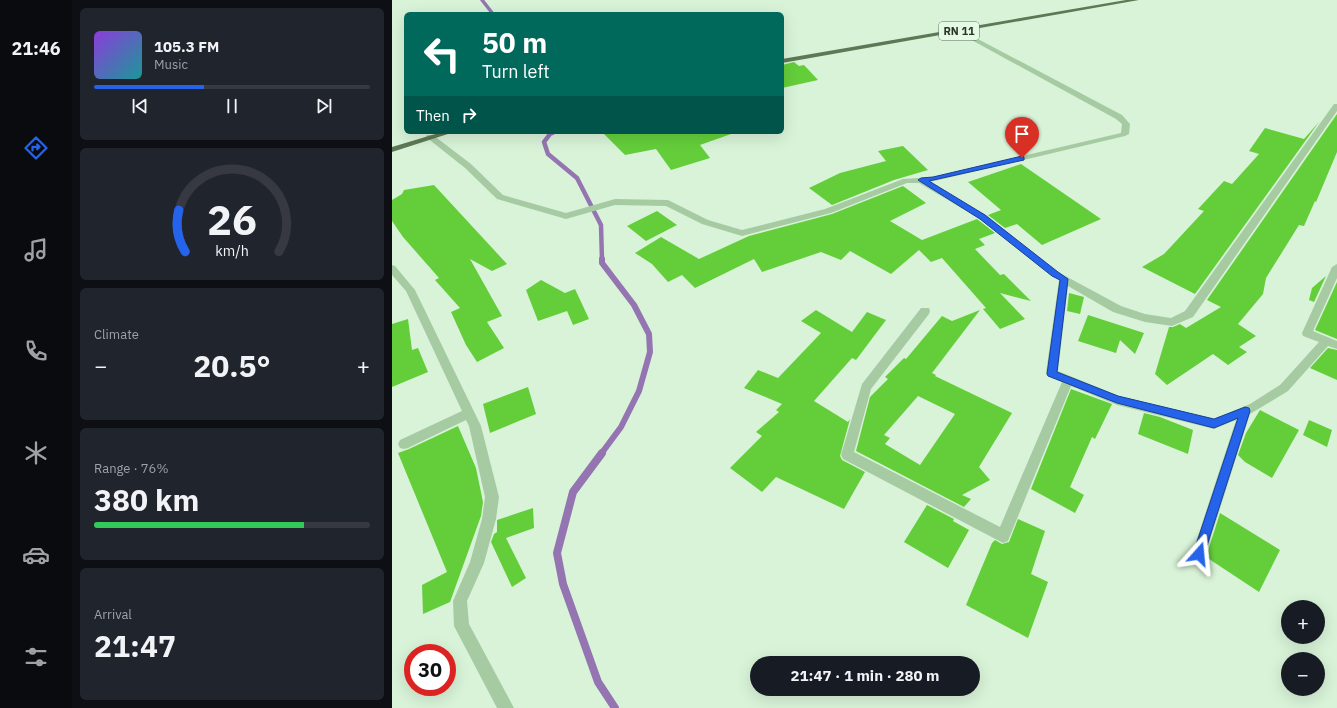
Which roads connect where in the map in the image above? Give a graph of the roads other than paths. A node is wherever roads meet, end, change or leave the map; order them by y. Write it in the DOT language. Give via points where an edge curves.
graph roads {
  1 [pos="1136,0"];
  2 [pos="959,31"];
  3 [pos="784,61"];
  4 [pos="1337,106"];
  5 [pos="442,134"];
  6 [pos="430,137"];
  7 [pos="392,150"];
  8 [pos="921,180"];
  9 [pos="1337,267"];
  10 [pos="392,268"];
  11 [pos="1064,279"];
  12 [pos="925,311"];
  13 [pos="1326,341"];
  14 [pos="1337,345"];
  15 [pos="1068,380"];
  16 [pos="1245,411"];
  17 [pos="468,412"];
  18 [pos="404,444"];
  19 [pos="1199,554"];
  20 [pos="506,708"];
  1 -- 2 [label="main road, RN 11"];
  2 -- 3 [label="main road, RN 11"];
  2 -- 8 [label="street" via="1119,117 1126,124 1125,134"];
  4 -- 11 [label="street" via="1189,314 1172,322 1145,318 1117,309"];
  5 -- 6 [label="main road"];
  6 -- 7 [label="main road"];
  6 -- 8 [label="street" via="468,166 500,197 566,216 615,202 668,203 705,222 742,234 828,211 906,181"];
  8 -- 11 [label="street" via="983,217"];
  9 -- 13 [label="street" via="1307,333"];
  10 -- 17 [label="street" via="410,290"];
  11 -- 15 [label="street" via="1052,374"];
  12 -- 15 [label="street" via="866,387 847,455 1003,536"];
  13 -- 14 [label="street"];
  13 -- 16 [label="street" via="1284,388"];
  15 -- 16 [label="street" via="1117,400 1214,424"];
  16 -- 19 [label="street"];
  17 -- 18 [label="street"];
  17 -- 20 [label="street" via="475,426 492,497 489,519 477,562 460,601 462,626"];
}
